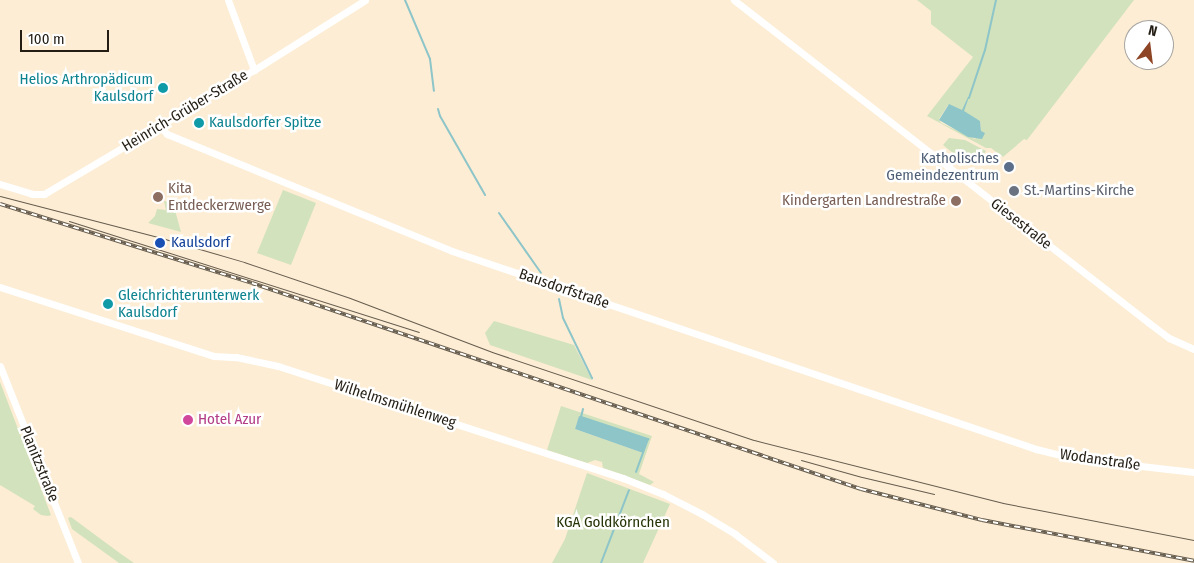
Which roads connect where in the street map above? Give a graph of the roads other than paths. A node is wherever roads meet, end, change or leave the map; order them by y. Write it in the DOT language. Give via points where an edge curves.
graph roads {
  1 [pos="228,0"];
  2 [pos="364,0"];
  3 [pos="734,0"];
  4 [pos="254,70"];
  5 [pos="160,126"];
  6 [pos="0,184"];
  7 [pos="0,287"];
  8 [pos="1194,349"];
  9 [pos="0,366"];
  10 [pos="979,429"];
  11 [pos="1194,472"];
  12 [pos="78,563"];
  13 [pos="773,563"];
  1 -- 4 [label="street"];
  2 -- 4 [label="street, Heinrich-Grüber-Straße"];
  3 -- 8 [label="street, Giesestraße" via="1149,323 1169,338"];
  4 -- 5 [label="street, Heinrich-Grüber-Straße"];
  5 -- 6 [label="street, Heinrich-Grüber-Straße" via="44,194 32,194"];
  5 -- 10 [label="street, Bausdorfstraße" via="167,134 452,251"];
  7 -- 13 [label="street, Wilhelmsmühlenweg" via="214,356 278,366 623,478 702,514"];
  9 -- 12 [label="street, Planitzstraße"];
  10 -- 11 [label="street, Wodanstraße" via="1070,458"];
}
